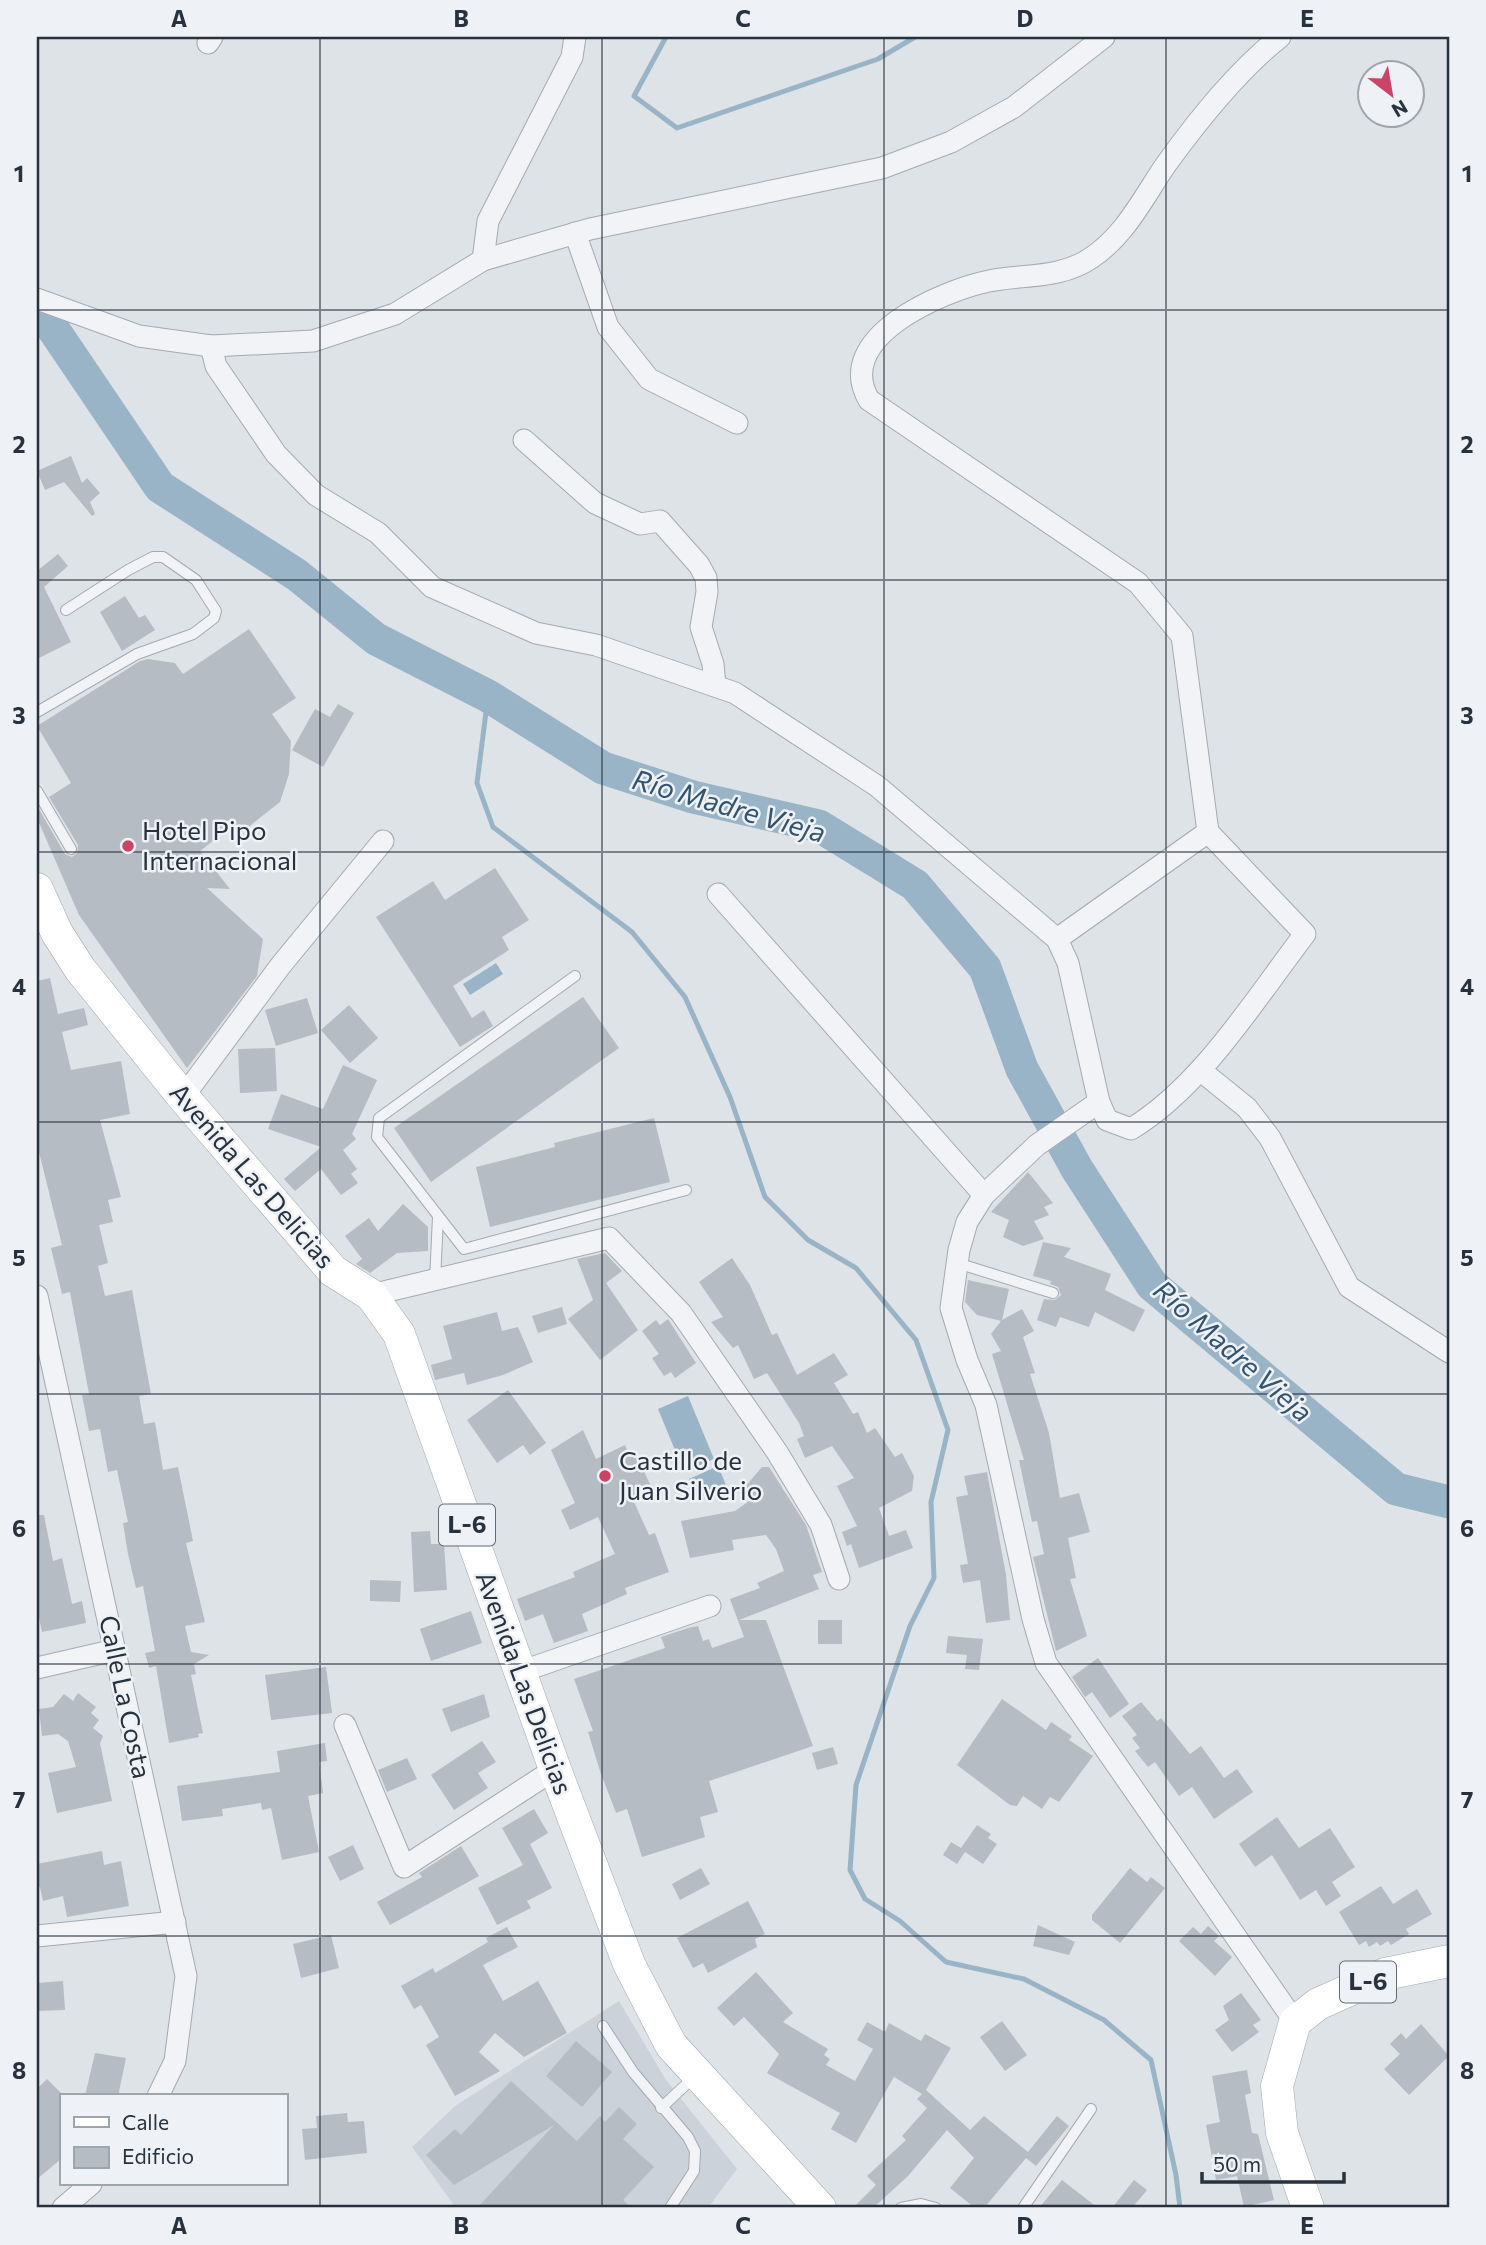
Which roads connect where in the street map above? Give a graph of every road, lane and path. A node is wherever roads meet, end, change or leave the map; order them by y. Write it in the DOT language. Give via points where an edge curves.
graph roads {
  1 [pos="575,37"];
  2 [pos="1104,37"];
  3 [pos="1280,37"];
  4 [pos="575,233"];
  5 [pos="483,260"];
  6 [pos="43,301"];
  7 [pos="211,346"];
  8 [pos="737,424"];
  9 [pos="524,440"];
  10 [pos="66,610"];
  11 [pos="715,686"];
  12 [pos="37,712"];
  13 [pos="37,791"];
  14 [pos="1208,832"];
  15 [pos="383,841"];
  16 [pos="71,849"];
  17 [pos="37,889"];
  18 [pos="718,894"];
  19 [pos="1057,939"];
  20 [pos="575,976"];
  21 [pos="1200,1070"];
  22 [pos="183,1097"];
  23 [pos="1100,1102"];
  24 [pos="686,1189"];
  25 [pos="984,1195"];
  26 [pos="438,1217"];
  27 [pos="957,1263"];
  28 [pos="435,1280"];
  29 [pos="1053,1293"];
  30 [pos="371,1295"];
  31 [pos="37,1296"];
  32 [pos="1449,1352"];
  33 [pos="839,1579"];
  34 [pos="710,1606"];
  35 [pos="115,1650"];
  36 [pos="37,1668"];
  37 [pos="520,1672"];
  38 [pos="345,1725"];
  39 [pos="555,1769"];
  40 [pos="174,1922"];
  41 [pos="37,1936"];
  42 [pos="1449,1961"];
  43 [pos="1295,2022"];
  44 [pos="603,2026"];
  45 [pos="696,2075"];
  46 [pos="159,2094"];
  47 [pos="661,2108"];
  48 [pos="1091,2109"];
  49 [pos="89,2186"];
  50 [pos="63,2208"];
  51 [pos="670,2208"];
  52 [pos="820,2208"];
  53 [pos="901,2208"];
  54 [pos="936,2208"];
  55 [pos="1023,2208"];
  56 [pos="1308,2208"];
  1 -- 5 [label="street" via="572,57 488,221"];
  2 -- 4 [label="street" via="1014,107 951,142 882,168"];
  3 -- 14 [label="street" via="1195,125 1125,228 1091,258 1052,275 988,281 923,305 877,336 861,361 860,385 869,400 1139,583 1182,636"];
  4 -- 5 [label="street"];
  4 -- 8 [label="street" via="608,327 649,379"];
  5 -- 7 [label="street" via="395,314 313,341"];
  6 -- 7 [label="street" via="139,337"];
  7 -- 11 [label="street" via="216,366 276,454 316,495 378,534 432,587 536,633 596,645"];
  9 -- 11 [label="street" via="595,503 640,524 660,522 699,565 707,585 701,627"];
  10 -- 12 [label="lane" via="128,570 163,557 196,580 216,611 214,618 193,634 136,654"];
  11 -- 19 [label="street" via="735,693 877,786"];
  13 -- 16 [label="lane"];
  14 -- 19 [label="street"];
  14 -- 21 [label="street" via="1305,934"];
  15 -- 22 [label="street" via="281,965"];
  17 -- 22 [label="main road, Avenida Las Delicias / L-6" via="80,969"];
  18 -- 25 [label="street"];
  19 -- 23 [label="street" via="1068,963"];
  20 -- 26 [label="lane" via="379,1118 377,1137"];
  21 -- 23 [label="street" via="1153,1116 1131,1129 1107,1120"];
  21 -- 32 [label="street" via="1247,1108 1270,1138 1349,1286"];
  22 -- 30 [label="main road, Avenida Las Delicias / L-6" via="333,1271"];
  23 -- 25 [label="street" via="1046,1139"];
  24 -- 26 [label="lane" via="464,1249"];
  25 -- 27 [label="street" via="967,1222"];
  26 -- 28 [label="lane"];
  27 -- 29 [label="lane"];
  27 -- 43 [label="street" via="951,1308 986,1405 1046,1662"];
  28 -- 30 [label="street"];
  28 -- 33 [label="street" via="610,1238 681,1313 777,1452 821,1525"];
  30 -- 37 [label="main road, Avenida Las Delicias / L-6" via="398,1334"];
  31 -- 35 [label="street, Calle La Costa"];
  34 -- 37 [label="street"];
  35 -- 36 [label="street"];
  35 -- 40 [label="street, Calle La Costa"];
  37 -- 39 [label="main road, Avenida Las Delicias / L-6"];
  38 -- 39 [label="street" via="404,1867"];
  39 -- 45 [label="main road, Avenida Las Delicias / L-6" via="629,1964 671,2045"];
  40 -- 41 [label="street"];
  40 -- 46 [label="street, Calle La Costa" via="186,1976 175,2061"];
  42 -- 43 [label="main road, L-6" via="1385,1974 1318,2004"];
  43 -- 56 [label="main road" via="1277,2085 1282,2133"];
  44 -- 47 [label="lane"];
  45 -- 47 [label="lane"];
  45 -- 52 [label="main road, Avenida Las Delicias / L-6"];
  47 -- 51 [label="lane" via="688,2137 696,2157 694,2171"];
  48 -- 55 [label="lane"];
  49 -- 50 [label="street"];
  53 -- 54 [label="lane" via="921,2204"];
}
